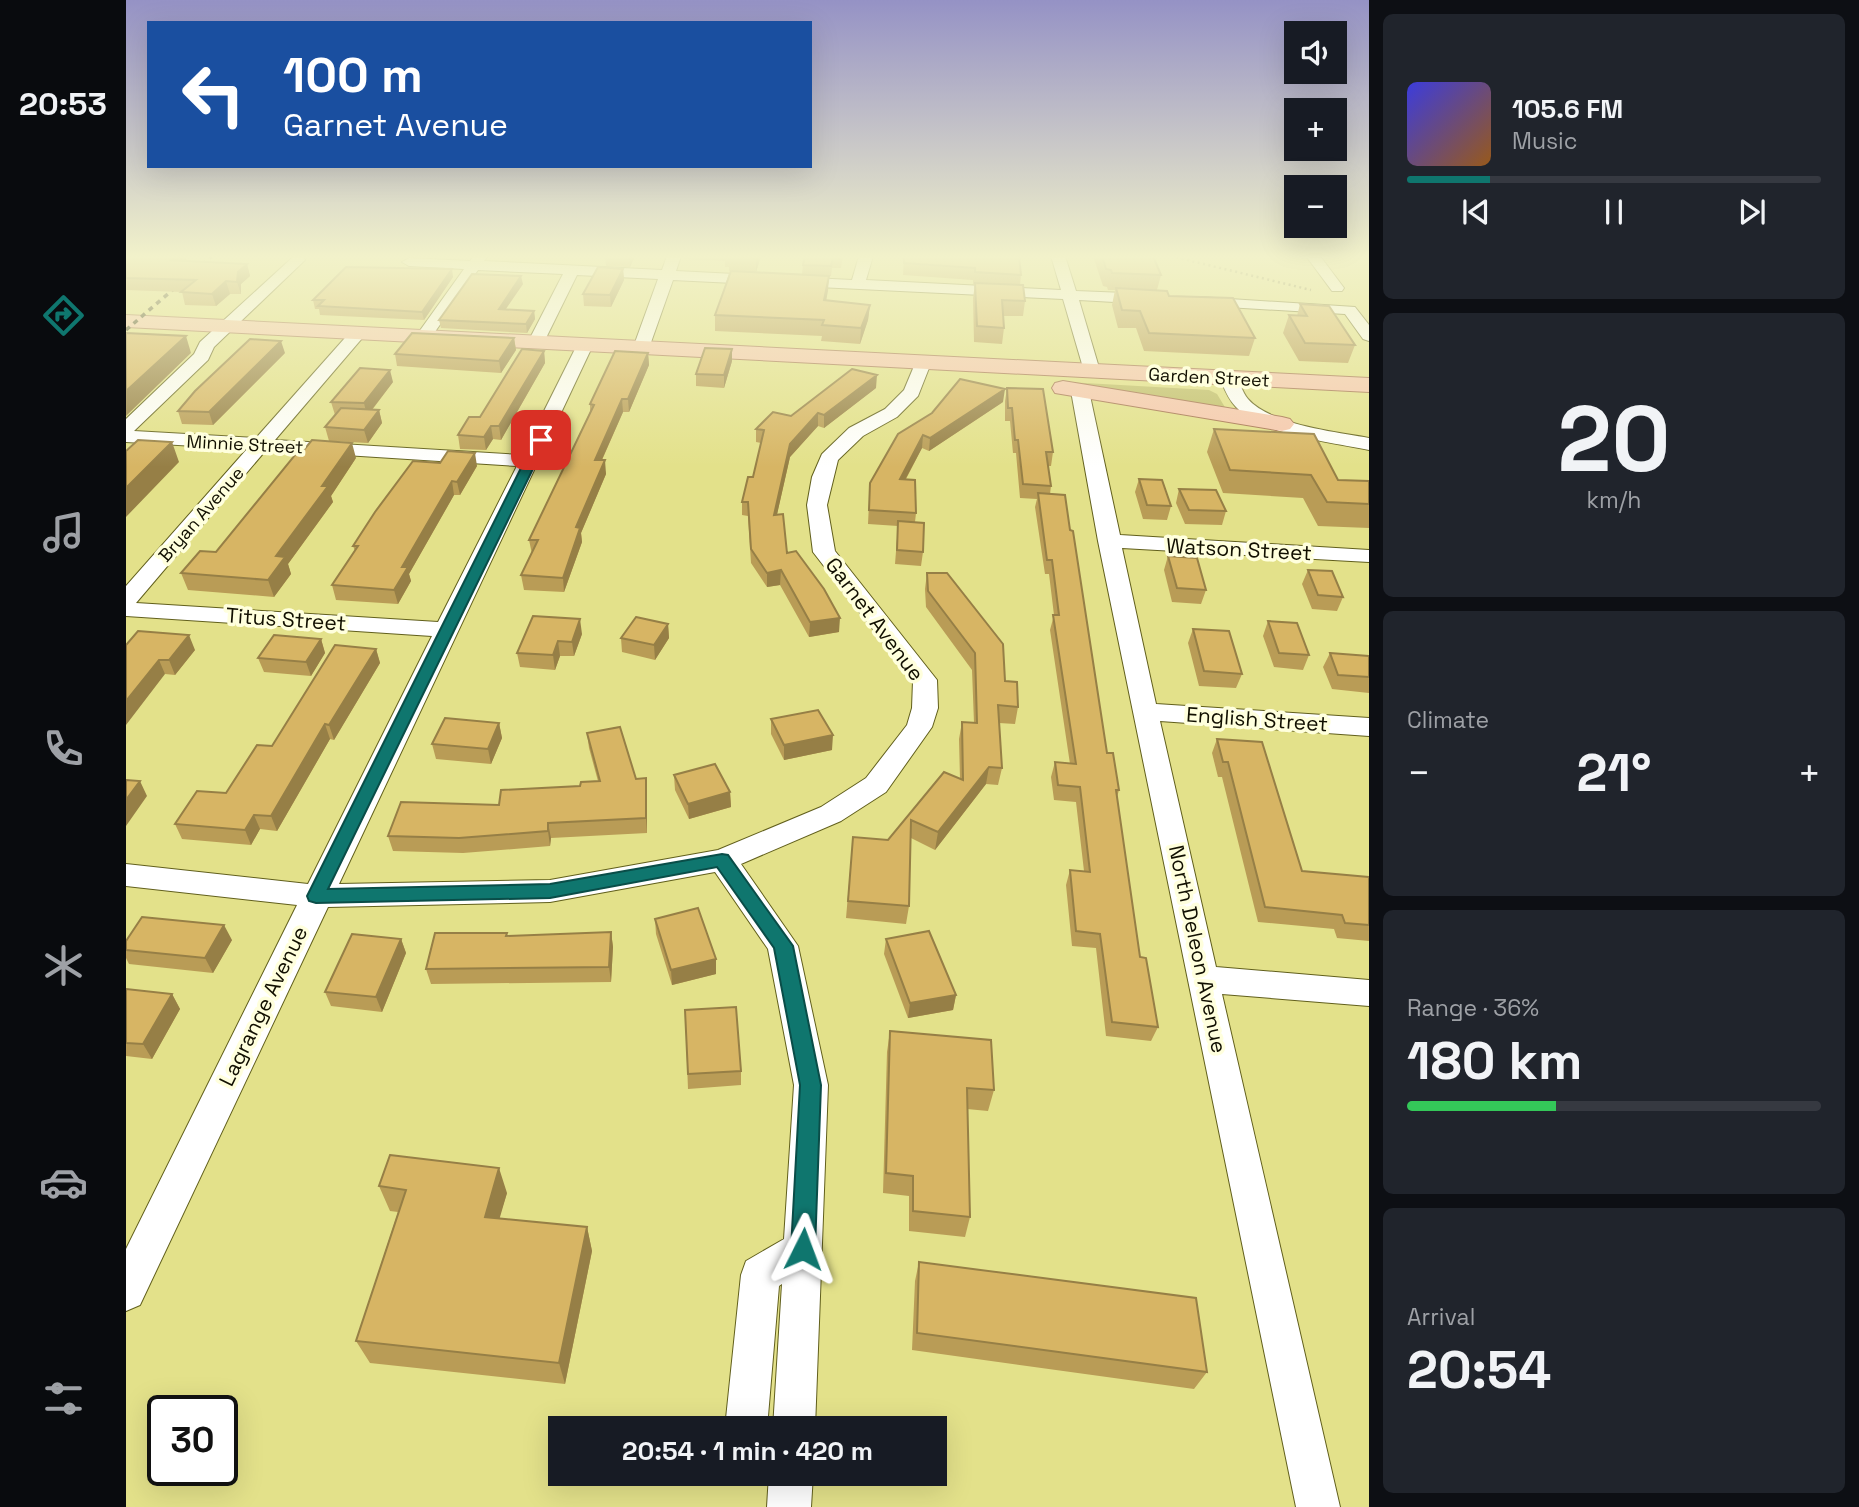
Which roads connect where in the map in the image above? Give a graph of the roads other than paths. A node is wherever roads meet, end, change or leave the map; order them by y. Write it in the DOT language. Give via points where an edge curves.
graph roads {
  1 [pos="167,326"];
  2 [pos="228,326"];
  3 [pos="234,326"];
  4 [pos="431,326"];
  5 [pos="544,326"];
  6 [pos="649,326"];
  7 [pos="1075,326"];
  8 [pos="358,333"];
  9 [pos="424,336"];
  10 [pos="149,342"];
  11 [pos="536,342"];
  12 [pos="183,344"];
  13 [pos="206,345"];
  14 [pos="585,345"];
  15 [pos="642,348"];
  16 [pos="923,363"];
  17 [pos="1229,378"];
  18 [pos="1086,381"];
  19 [pos="1369,385"];
  20 [pos="1282,424"];
  21 [pos="126,429"];
  22 [pos="126,436"];
  23 [pos="1369,444"];
  24 [pos="263,445"];
  25 [pos="531,461"];
  26 [pos="1109,541"];
  27 [pos="1369,556"];
  28 [pos="126,600"];
  29 [pos="126,608"];
  30 [pos="446,630"];
  31 [pos="1145,712"];
  32 [pos="1369,727"];
  33 [pos="722,860"];
  34 [pos="126,874"];
  35 [pos="316,896"];
  36 [pos="1204,979"];
  37 [pos="1369,993"];
  38 [pos="803,1249"];
  39 [pos="126,1291"];
  40 [pos="747,1416"];
  41 [pos="795,1416"];
  42 [pos="790,1486"];
  43 [pos="789,1507"];
  44 [pos="1318,1507"];
  1 -- 10 [label="street"];
  2 -- 13 [label="street"];
  3 -- 8 [label="main road"];
  4 -- 9 [label="street"];
  5 -- 11 [label="street"];
  6 -- 15 [label="street"];
  7 -- 18 [label="street, North Deleon Avenue"];
  8 -- 9 [label="main road"];
  8 -- 24 [label="street, Bryan Avenue"];
  9 -- 11 [label="main road"];
  11 -- 14 [label="main road"];
  12 -- 13 [label="street"];
  13 -- 21 [label="street" via="202,356"];
  14 -- 15 [label="main road"];
  14 -- 25 [label="street, Lagrange Avenue"];
  15 -- 16 [label="main road"];
  16 -- 18 [label="main road"];
  16 -- 33 [label="street, Garnet Avenue" via="912,392 891,413 856,432 829,458 817,505 824,552 925,680 925,708 919,727 876,785 831,814"];
  17 -- 18 [label="main road, Garden Street"];
  17 -- 19 [label="main road, Garden Street"];
  17 -- 20 [label="street" via="1241,404"];
  18 -- 20 [label="main road"];
  18 -- 26 [label="street, North Deleon Avenue"];
  20 -- 23 [label="street"];
  22 -- 24 [label="street, Minnie Street"];
  24 -- 25 [label="street, Minnie Street"];
  24 -- 28 [label="street, Bryan Avenue"];
  25 -- 30 [label="street, Lagrange Avenue"];
  26 -- 27 [label="street, Watson Street"];
  26 -- 31 [label="street, North Deleon Avenue"];
  29 -- 30 [label="street, Titus Street"];
  30 -- 35 [label="street, Lagrange Avenue"];
  31 -- 32 [label="street, English Street"];
  31 -- 36 [label="street, North Deleon Avenue"];
  33 -- 35 [label="street, Garnet Avenue" via="550,891"];
  33 -- 38 [label="street" via="783,946 811,1085"];
  34 -- 35 [label="street"];
  35 -- 39 [label="street, Lagrange Avenue"];
  36 -- 37 [label="street"];
  36 -- 44 [label="street, North Deleon Avenue"];
  38 -- 40 [label="street" via="760,1275"];
  38 -- 41 [label="street"];
  42 -- 43 [label="street"];
}
